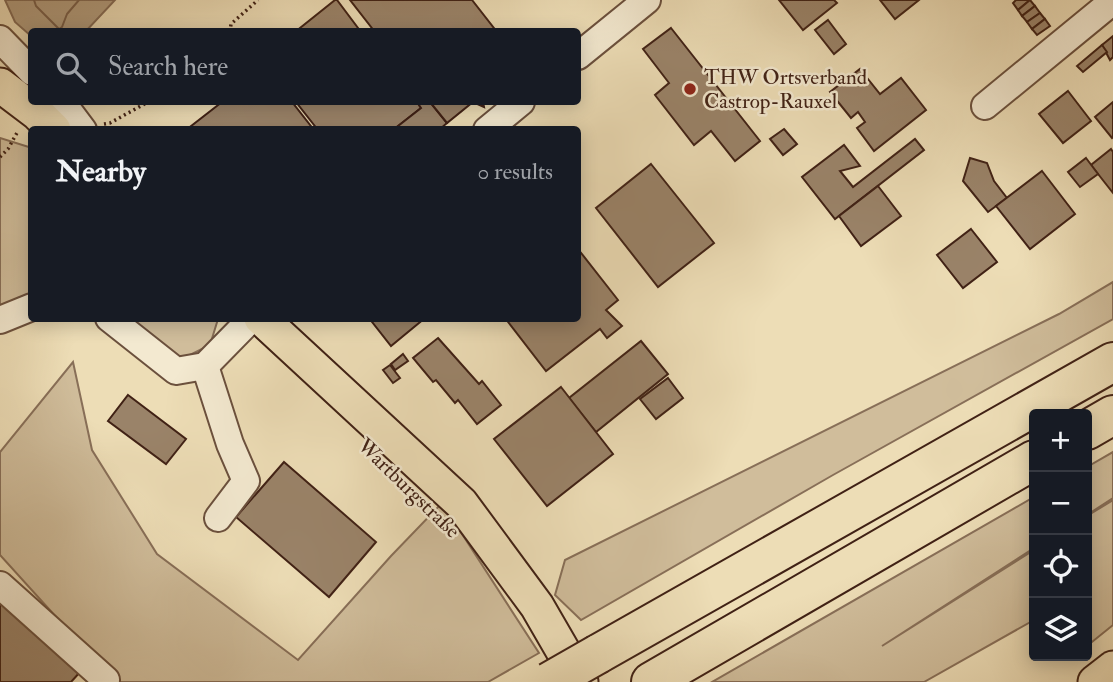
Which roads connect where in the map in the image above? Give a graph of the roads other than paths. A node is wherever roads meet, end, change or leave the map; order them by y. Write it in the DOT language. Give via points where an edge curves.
graph roads {
  1 [pos="647,0"];
  2 [pos="1113,1"];
  3 [pos="0,39"];
  4 [pos="581,54"];
  5 [pos="28,68"];
  6 [pos="0,85"];
  7 [pos="517,105"];
  8 [pos="985,106"];
  9 [pos="52,123"];
  10 [pos="491,126"];
  11 [pos="28,309"];
  12 [pos="0,320"];
  13 [pos="114,322"];
  14 [pos="247,322"];
  15 [pos="265,322"];
  16 [pos="1113,362"];
  17 [pos="205,366"];
  18 [pos="1113,415"];
  19 [pos="1092,427"];
  20 [pos="1029,463"];
  21 [pos="218,518"];
  22 [pos="0,585"];
  23 [pos="1113,667"];
  24 [pos="589,668"];
  25 [pos="104,682"];
  26 [pos="549,682"];
  27 [pos="651,682"];
  28 [pos="1095,682"];
  1 -- 4 [label="street"];
  2 -- 8 [label="street"];
  3 -- 5 [label="street"];
  6 -- 9 [label="main road"];
  7 -- 10 [label="street"];
  11 -- 12 [label="street"];
  13 -- 17 [label="street" via="176,371"];
  14 -- 17 [label="street"];
  15 -- 24 [label="main road, Wartburgstraße" via="461,503"];
  16 -- 24 [label="highway"];
  17 -- 21 [label="street" via="246,481"];
  18 -- 19 [label="highway"];
  20 -- 27 [label="highway"];
  22 -- 25 [label="street"];
  23 -- 28 [label="main road"];
  24 -- 26 [label="highway, bridge"];
}
